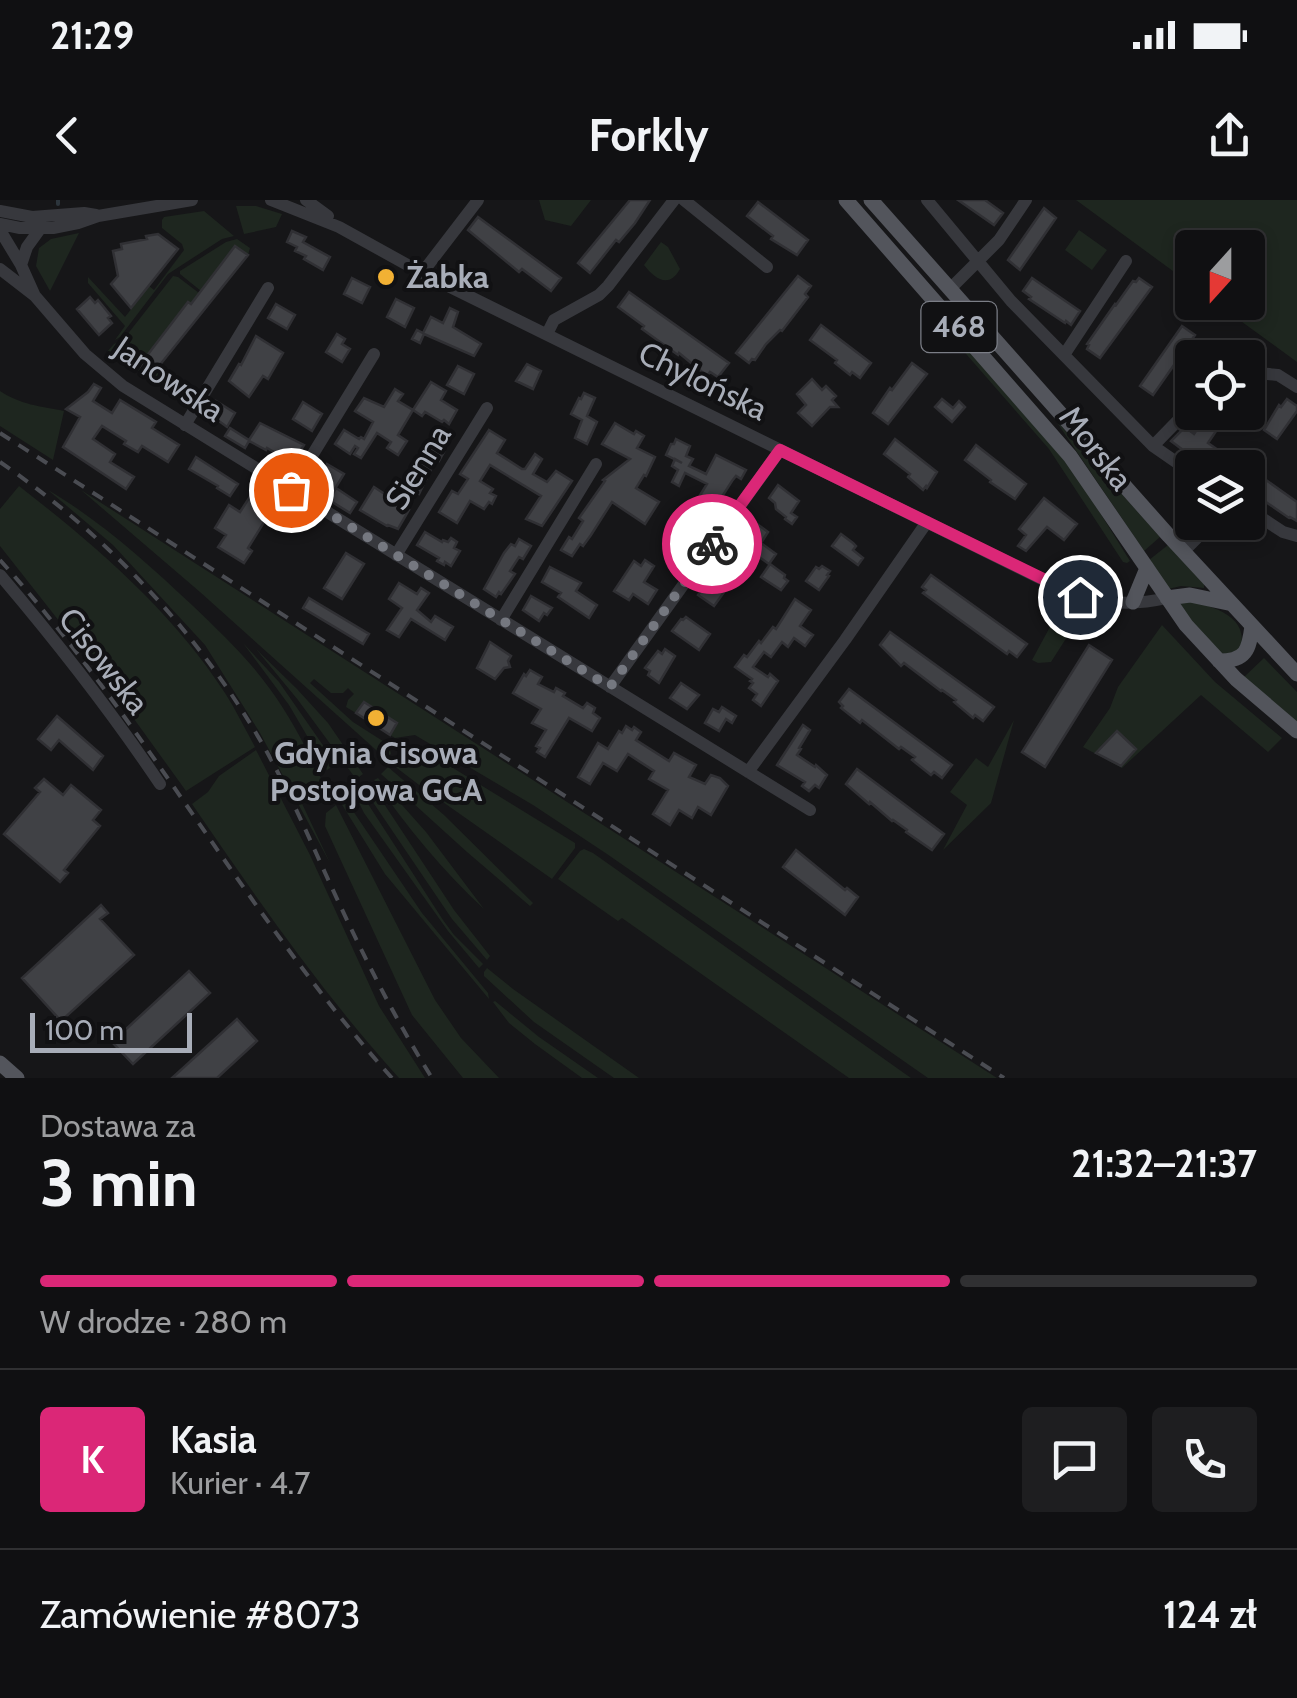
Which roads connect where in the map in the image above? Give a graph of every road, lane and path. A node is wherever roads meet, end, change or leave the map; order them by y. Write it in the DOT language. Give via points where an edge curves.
graph roads {
  1 [pos="192,200"];
  2 [pos="274,200"];
  3 [pos="306,200"];
  4 [pos="478,200"];
  5 [pos="674,200"];
  6 [pos="684,200"];
  7 [pos="846,200"];
  8 [pos="871,200"];
  9 [pos="927,200"];
  10 [pos="1026,200"];
  11 [pos="0,210"];
  12 [pos="98,216"];
  13 [pos="0,227"];
  14 [pos="339,228"];
  15 [pos="40,229"];
  16 [pos="978,260"];
  17 [pos="1126,261"];
  18 [pos="21,266"];
  19 [pos="767,267"];
  20 [pos="0,270"];
  21 [pos="422,273"];
  22 [pos="268,288"];
  23 [pos="950,288"];
  24 [pos="35,296"];
  25 [pos="547,334"];
  26 [pos="374,354"];
  27 [pos="1064,355"];
  28 [pos="1265,374"];
  29 [pos="1297,387"];
  30 [pos="487,408"];
  31 [pos="1175,423"];
  32 [pos="185,425"];
  33 [pos="1153,446"];
  34 [pos="780,450"];
  35 [pos="1175,461"];
  36 [pos="596,464"];
  37 [pos="291,490"];
  38 [pos="1265,521"];
  39 [pos="927,522"];
  40 [pos="1295,536"];
  41 [pos="1195,540"];
  42 [pos="1183,552"];
  43 [pos="396,554"];
  44 [pos="1147,568"];
  45 [pos="0,575"];
  46 [pos="1167,598"];
  47 [pos="1133,602"];
  48 [pos="1232,604"];
  49 [pos="501,620"];
  50 [pos="1252,626"];
  51 [pos="1219,660"];
  52 [pos="1297,674"];
  53 [pos="610,687"];
  54 [pos="1297,731"];
  55 [pos="748,772"];
  56 [pos="160,784"];
  57 [pos="810,810"];
  58 [pos="0,1064"];
  59 [pos="17,1078"];
  1 -- 12 [label="street"];
  2 -- 14 [label="street, Chylońska"];
  3 -- 14 [label="street, Chylońska"];
  4 -- 21 [label="street"];
  5 -- 25 [label="street" via="600,295 554,320"];
  6 -- 19 [label="street"];
  7 -- 44 [label="main road, Morska / 468" via="1070,456"];
  8 -- 23 [label="main road, Morska / 468"];
  9 -- 16 [label="street"];
  10 -- 16 [label="street"];
  11 -- 12 [label="street" via="46,218"];
  12 -- 15 [label="street"];
  13 -- 15 [label="street"];
  13 -- 18 [label="street, Janowska"];
  14 -- 21 [label="street, Chylońska"];
  15 -- 18 [label="street"];
  16 -- 23 [label="street"];
  16 -- 27 [label="street"];
  17 -- 27 [label="street"];
  18 -- 24 [label="street, Janowska"];
  20 -- 24 [label="street, Janowska"];
  21 -- 25 [label="street, Chylońska"];
  22 -- 32 [label="street"];
  23 -- 42 [label="main road, Morska / 468"];
  24 -- 32 [label="street, Janowska" via="97,365"];
  25 -- 34 [label="street, Chylońska"];
  26 -- 37 [label="street"];
  27 -- 33 [label="street"];
  28 -- 29 [label="street"];
  30 -- 43 [label="street, Sienna"];
  31 -- 33 [label="street"];
  32 -- 37 [label="street, Janowska"];
  33 -- 35 [label="street"];
  34 -- 39 [label="street, Chylońska"];
  34 -- 53 [label="street"];
  36 -- 49 [label="street"];
  37 -- 43 [label="street, Janowska"];
  38 -- 40 [label="street"];
  39 -- 47 [label="street, Chylońska" via="1080,597"];
  39 -- 55 [label="street"];
  41 -- 42 [label="street"];
  42 -- 48 [label="main road, Morska / 468"];
  43 -- 49 [label="street, Janowska"];
  44 -- 46 [label="main road, Morska / 468"];
  44 -- 47 [label="main road"];
  45 -- 56 [label="street, Cisowska"];
  46 -- 47 [label="street, Chylońska"];
  46 -- 48 [label="main road" via="1190,595"];
  46 -- 51 [label="main road, Morska / 468"];
  48 -- 50 [label="main road, Morska / 468"];
  49 -- 53 [label="street, Janowska"];
  50 -- 51 [label="main road" via="1244,654"];
  50 -- 52 [label="main road, Morska / 468"];
  51 -- 54 [label="main road, Morska / 468"];
  53 -- 55 [label="street, Janowska"];
  55 -- 57 [label="street, Janowska"];
  58 -- 59 [label="main road"];
}
